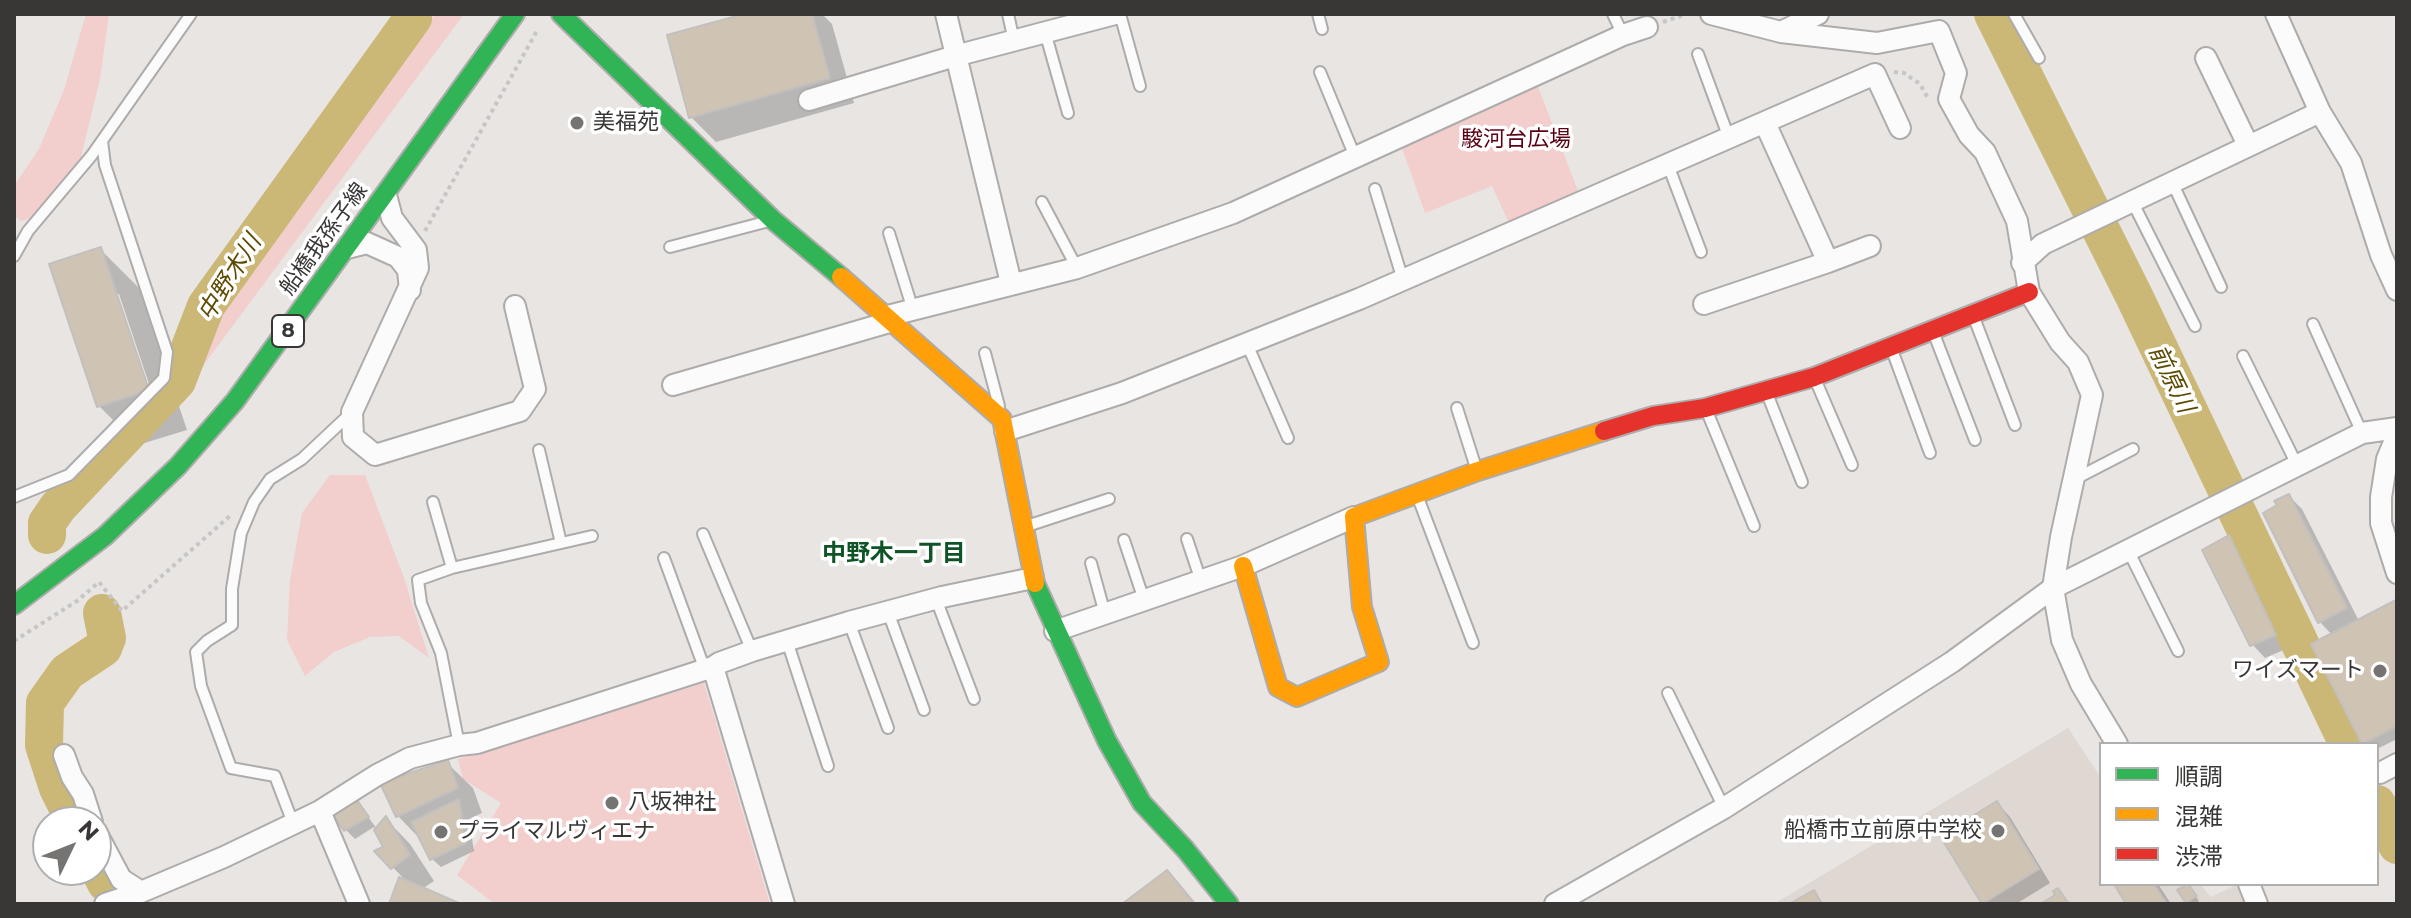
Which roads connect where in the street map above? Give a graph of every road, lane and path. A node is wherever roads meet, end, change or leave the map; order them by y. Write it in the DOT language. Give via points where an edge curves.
graph roads {
  1 [pos="191,14"];
  2 [pos="515,14"];
  3 [pos="561,14"];
  4 [pos="946,14"];
  5 [pos="1008,14"];
  6 [pos="1118,14"];
  7 [pos="1318,14"];
  8 [pos="1613,14"];
  9 [pos="1711,14"];
  10 [pos="1818,14"];
  11 [pos="2014,14"];
  12 [pos="2276,14"];
  13 [pos="1064,21"];
  14 [pos="540,27"];
  15 [pos="1647,27"];
  16 [pos="1322,29"];
  17 [pos="1045,32"];
  18 [pos="1781,32"];
  19 [pos="1623,35"];
  20 [pos="1014,41"];
  21 [pos="1698,54"];
  22 [pos="955,56"];
  23 [pos="2039,58"];
  24 [pos="2206,58"];
  25 [pos="1320,72"];
  26 [pos="1875,74"];
  27 [pos="1140,86"];
  28 [pos="809,100"];
  29 [pos="1933,108"];
  30 [pos="2320,112"];
  31 [pos="1068,113"];
  32 [pos="1765,123"];
  33 [pos="1900,128"];
  34 [pos="1729,138"];
  35 [pos="102,141"];
  36 [pos="2248,145"];
  37 [pos="1356,159"];
  38 [pos="1668,165"];
  39 [pos="2172,182"];
  40 [pos="1375,189"];
  41 [pos="386,195"];
  42 [pos="2132,201"];
  43 [pos="1042,202"];
  44 [pos="773,220"];
  45 [pos="889,233"];
  46 [pos="1870,246"];
  47 [pos="670,247"];
  48 [pos="347,248"];
  49 [pos="416,250"];
  50 [pos="1701,252"];
  51 [pos="14,256"];
  52 [pos="1828,262"];
  53 [pos="2022,263"];
  54 [pos="1077,268"];
  55 [pos="1403,280"];
  56 [pos="1011,283"];
  57 [pos="2221,287"];
  58 [pos="410,290"];
  59 [pos="2397,290"];
  60 [pos="2029,292"];
  61 [pos="1704,304"];
  62 [pos="515,306"];
  63 [pos="913,310"];
  64 [pos="1973,315"];
  65 [pos="890,318"];
  66 [pos="2313,324"];
  67 [pos="2195,326"];
  68 [pos="1933,332"];
  69 [pos="1247,344"];
  70 [pos="1892,348"];
  71 [pos="985,353"];
  72 [pos="2243,356"];
  73 [pos="1814,377"];
  74 [pos="673,385"];
  75 [pos="1766,390"];
  76 [pos="1457,408"];
  77 [pos="1705,408"];
  78 [pos="352,412"];
  79 [pos="1004,425"];
  80 [pos="2015,425"];
  81 [pos="2397,428"];
  82 [pos="2362,433"];
  83 [pos="2397,435"];
  84 [pos="1288,438"];
  85 [pos="1975,440"];
  86 [pos="2133,449"];
  87 [pos="539,450"];
  88 [pos="1930,453"];
  89 [pos="1852,465"];
  90 [pos="2297,465"];
  91 [pos="1478,471"];
  92 [pos="2075,479"];
  93 [pos="1802,482"];
  94 [pos="1416,493"];
  95 [pos="14,497"];
  96 [pos="1109,499"];
  97 [pos="254,502"];
  98 [pos="433,502"];
  99 [pos="1354,517"];
  100 [pos="1754,526"];
  101 [pos="1024,527"];
  102 [pos="703,534"];
  103 [pos="592,536"];
  104 [pos="1187,539"];
  105 [pos="1124,540"];
  106 [pos="561,543"];
  107 [pos="2128,550"];
  108 [pos="664,558"];
  109 [pos="1091,563"];
  110 [pos="1243,566"];
  111 [pos="452,568"];
  112 [pos="2397,573"];
  113 [pos="1033,578"];
  114 [pos="1201,581"];
  115 [pos="2053,588"];
  116 [pos="936,599"];
  117 [pos="1144,600"];
  118 [pos="14,605"];
  119 [pos="888,612"];
  120 [pos="1105,614"];
  121 [pos="849,622"];
  122 [pos="1055,631"];
  123 [pos="14,641"];
  124 [pos="787,641"];
  125 [pos="1473,643"];
  126 [pos="752,651"];
  127 [pos="2178,651"];
  128 [pos="709,668"];
  129 [pos="1668,693"];
  130 [pos="974,699"];
  131 [pos="924,710"];
  132 [pos="888,728"];
  133 [pos="2116,742"];
  134 [pos="459,745"];
  135 [pos="64,755"];
  136 [pos="828,766"];
  137 [pos="87,806"];
  138 [pos="1724,808"];
  139 [pos="320,811"];
  140 [pos="293,823"];
  141 [pos="112,862"];
  142 [pos="141,892"];
  143 [pos="105,904"];
  144 [pos="359,904"];
  145 [pos="784,904"];
  146 [pos="1229,904"];
  147 [pos="1555,904"];
  1 -- 35 [label="lane"];
  2 -- 41 [label="street, 船橋我孫子線 / 8"];
  3 -- 44 [label="street"];
  4 -- 22 [label="street"];
  5 -- 20 [label="lane"];
  6 -- 13 [label="street"];
  6 -- 27 [label="lane"];
  7 -- 16 [label="lane"];
  8 -- 19 [label="lane"];
  9 -- 18 [label="street"];
  10 -- 18 [label="street"];
  11 -- 23 [label="lane"];
  12 -- 30 [label="street"];
  13 -- 17 [label="street"];
  14 -- 49 [label="path"];
  15 -- 19 [label="street"];
  17 -- 20 [label="street"];
  17 -- 31 [label="lane"];
  18 -- 53 [label="street" via="1877,43 1939,31 1956,73 1949,99 1985,152 2017,221"];
  19 -- 37 [label="street"];
  20 -- 22 [label="street"];
  21 -- 34 [label="lane"];
  22 -- 28 [label="street"];
  22 -- 56 [label="street"];
  24 -- 36 [label="street"];
  25 -- 37 [label="lane"];
  26 -- 29 [label="path" via="1904,73 1920,84"];
  26 -- 32 [label="street"];
  26 -- 33 [label="street"];
  30 -- 36 [label="street"];
  30 -- 59 [label="street" via="2351,163"];
  32 -- 34 [label="street"];
  32 -- 52 [label="street"];
  34 -- 38 [label="street"];
  35 -- 51 [label="lane" via="28,231"];
  35 -- 95 [label="lane" via="105,165 167,352 164,378 69,475"];
  36 -- 39 [label="street"];
  37 -- 54 [label="street" via="1233,213"];
  38 -- 50 [label="lane"];
  38 -- 55 [label="street"];
  39 -- 42 [label="street"];
  39 -- 57 [label="lane"];
  40 -- 55 [label="lane"];
  41 -- 48 [label="street, 船橋我孫子線 / 8"];
  41 -- 49 [label="street" via="392,218"];
  42 -- 53 [label="street" via="2043,244"];
  42 -- 67 [label="lane"];
  43 -- 54 [label="lane"];
  44 -- 47 [label="lane"];
  44 -- 65 [label="street"];
  45 -- 63 [label="lane"];
  46 -- 52 [label="street"];
  48 -- 58 [label="street" via="367,243 398,257 408,270"];
  48 -- 118 [label="street, 船橋我孫子線 / 8" via="235,401 178,466 105,536"];
  49 -- 58 [label="street" via="418,268"];
  52 -- 61 [label="street"];
  53 -- 60 [label="street"];
  54 -- 56 [label="street"];
  55 -- 69 [label="street"];
  56 -- 63 [label="street"];
  58 -- 78 [label="street"];
  60 -- 64 [label="street"];
  60 -- 92 [label="street" via="2078,362 2092,395"];
  62 -- 78 [label="street" via="535,389 520,411 375,455 353,437"];
  63 -- 65 [label="street"];
  64 -- 68 [label="street"];
  64 -- 80 [label="lane"];
  65 -- 74 [label="street"];
  65 -- 79 [label="street"];
  66 -- 82 [label="lane"];
  68 -- 70 [label="street"];
  68 -- 85 [label="lane"];
  69 -- 79 [label="street" via="1122,393"];
  69 -- 84 [label="lane"];
  70 -- 73 [label="street"];
  70 -- 88 [label="lane"];
  71 -- 79 [label="lane"];
  72 -- 90 [label="lane"];
  73 -- 75 [label="street"];
  73 -- 89 [label="lane"];
  75 -- 77 [label="street"];
  75 -- 93 [label="lane"];
  76 -- 91 [label="lane"];
  77 -- 91 [label="street" via="1653,416"];
  77 -- 100 [label="lane"];
  78 -- 97 [label="lane" via="302,459 270,479"];
  79 -- 101 [label="street"];
  81 -- 82 [label="street"];
  82 -- 90 [label="street"];
  83 -- 112 [label="street" via="2387,459 2381,523"];
  86 -- 92 [label="lane"];
  87 -- 106 [label="lane"];
  90 -- 107 [label="street"];
  91 -- 94 [label="street"];
  92 -- 115 [label="street"];
  94 -- 99 [label="street"];
  94 -- 125 [label="lane"];
  96 -- 101 [label="lane"];
  97 -- 123 [label="path" via="247,500 122,611 99,582"];
  97 -- 140 [label="lane" via="241,533 232,625 196,652 201,686 231,768 275,776"];
  98 -- 111 [label="lane"];
  99 -- 110 [label="street"];
  99 -- 110 [label="street" via="1362,607 1379,662 1297,697 1278,687"];
  101 -- 113 [label="street"];
  102 -- 126 [label="lane"];
  103 -- 106 [label="lane"];
  104 -- 114 [label="lane"];
  105 -- 117 [label="lane"];
  106 -- 111 [label="lane"];
  107 -- 115 [label="street"];
  107 -- 127 [label="lane"];
  108 -- 128 [label="lane"];
  109 -- 120 [label="lane"];
  110 -- 114 [label="street"];
  111 -- 134 [label="lane" via="418,580 421,603 441,653"];
  113 -- 116 [label="street"];
  113 -- 122 [label="street"];
  114 -- 117 [label="street"];
  115 -- 133 [label="street" via="2062,640"];
  115 -- 138 [label="street" via="1952,662"];
  116 -- 119 [label="street"];
  116 -- 130 [label="lane"];
  117 -- 120 [label="street"];
  119 -- 121 [label="street"];
  119 -- 131 [label="lane"];
  120 -- 122 [label="street"];
  121 -- 124 [label="street"];
  121 -- 132 [label="lane"];
  122 -- 146 [label="street" via="1142,803"];
  124 -- 126 [label="street"];
  124 -- 136 [label="lane"];
  126 -- 128 [label="street"];
  128 -- 134 [label="street"];
  128 -- 145 [label="street"];
  129 -- 138 [label="lane"];
  134 -- 139 [label="street" via="410,758"];
  135 -- 137 [label="street"];
  138 -- 147 [label="street"];
  139 -- 140 [label="street"];
  139 -- 144 [label="street"];
  140 -- 142 [label="street"];
  141 -- 142 [label="street" via="121,879"];
  142 -- 143 [label="street"];
}
